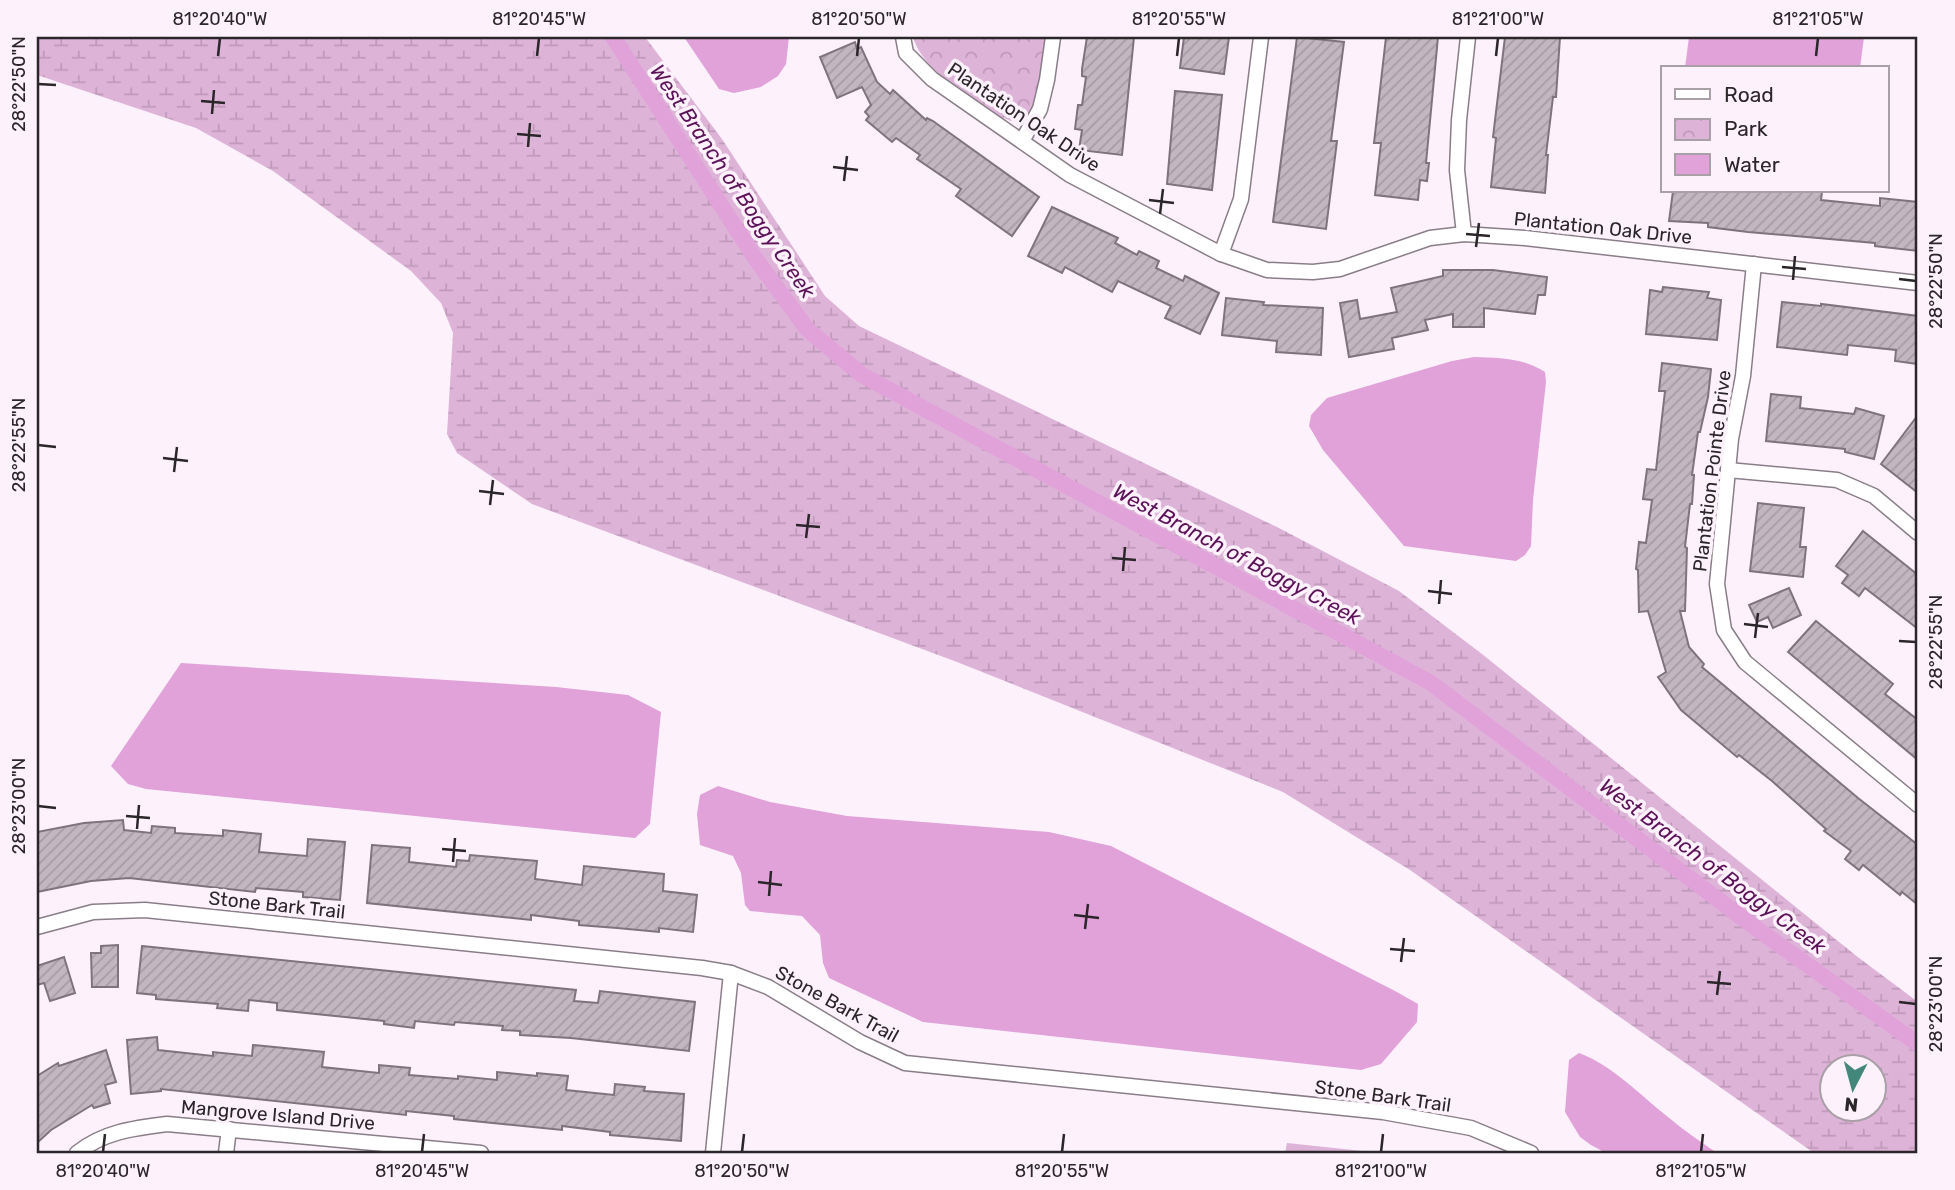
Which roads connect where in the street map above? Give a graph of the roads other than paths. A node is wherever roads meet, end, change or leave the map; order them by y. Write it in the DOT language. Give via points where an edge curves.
graph roads {
  1 [pos="903,37"];
  2 [pos="1053,37"];
  3 [pos="1261,37"];
  4 [pos="1468,37"];
  5 [pos="1022,141"];
  6 [pos="1464,234"];
  7 [pos="1221,254"];
  8 [pos="1754,264"];
  9 [pos="1918,283"];
  10 [pos="1728,470"];
  11 [pos="1918,533"];
  12 [pos="1918,805"];
  13 [pos="37,928"];
  14 [pos="731,973"];
  15 [pos="229,1129"];
  16 [pos="76,1153"];
  17 [pos="226,1153"];
  18 [pos="481,1153"];
  19 [pos="713,1153"];
  20 [pos="1531,1153"];
  1 -- 5 [label="street, Plantation Oak Drive" via="906,53 932,79"];
  2 -- 5 [label="street" via="1040,109"];
  3 -- 7 [label="street" via="1241,199"];
  4 -- 6 [label="street" via="1457,170"];
  5 -- 7 [label="street, Plantation Oak Drive" via="1070,175"];
  6 -- 7 [label="street, Plantation Oak Drive" via="1430,238 1340,269 1313,272 1267,270"];
  6 -- 8 [label="street, Plantation Oak Drive"];
  8 -- 9 [label="street, Plantation Oak Drive"];
  8 -- 10 [label="street, Plantation Pointe Drive"];
  10 -- 11 [label="street" via="1837,480 1874,496"];
  10 -- 12 [label="street, Plantation Pointe Drive" via="1717,584 1724,630 1745,662"];
  13 -- 14 [label="street, Stone Bark Trail" via="93,912 145,911"];
  14 -- 19 [label="street"];
  14 -- 20 [label="street, Stone Bark Trail" via="768,987 905,1063 1383,1112 1471,1128"];
  15 -- 16 [label="street, Mangrove Island Drive" via="167,1124 123,1130"];
  15 -- 17 [label="street"];
  15 -- 18 [label="street, Mangrove Island Drive"];
}
